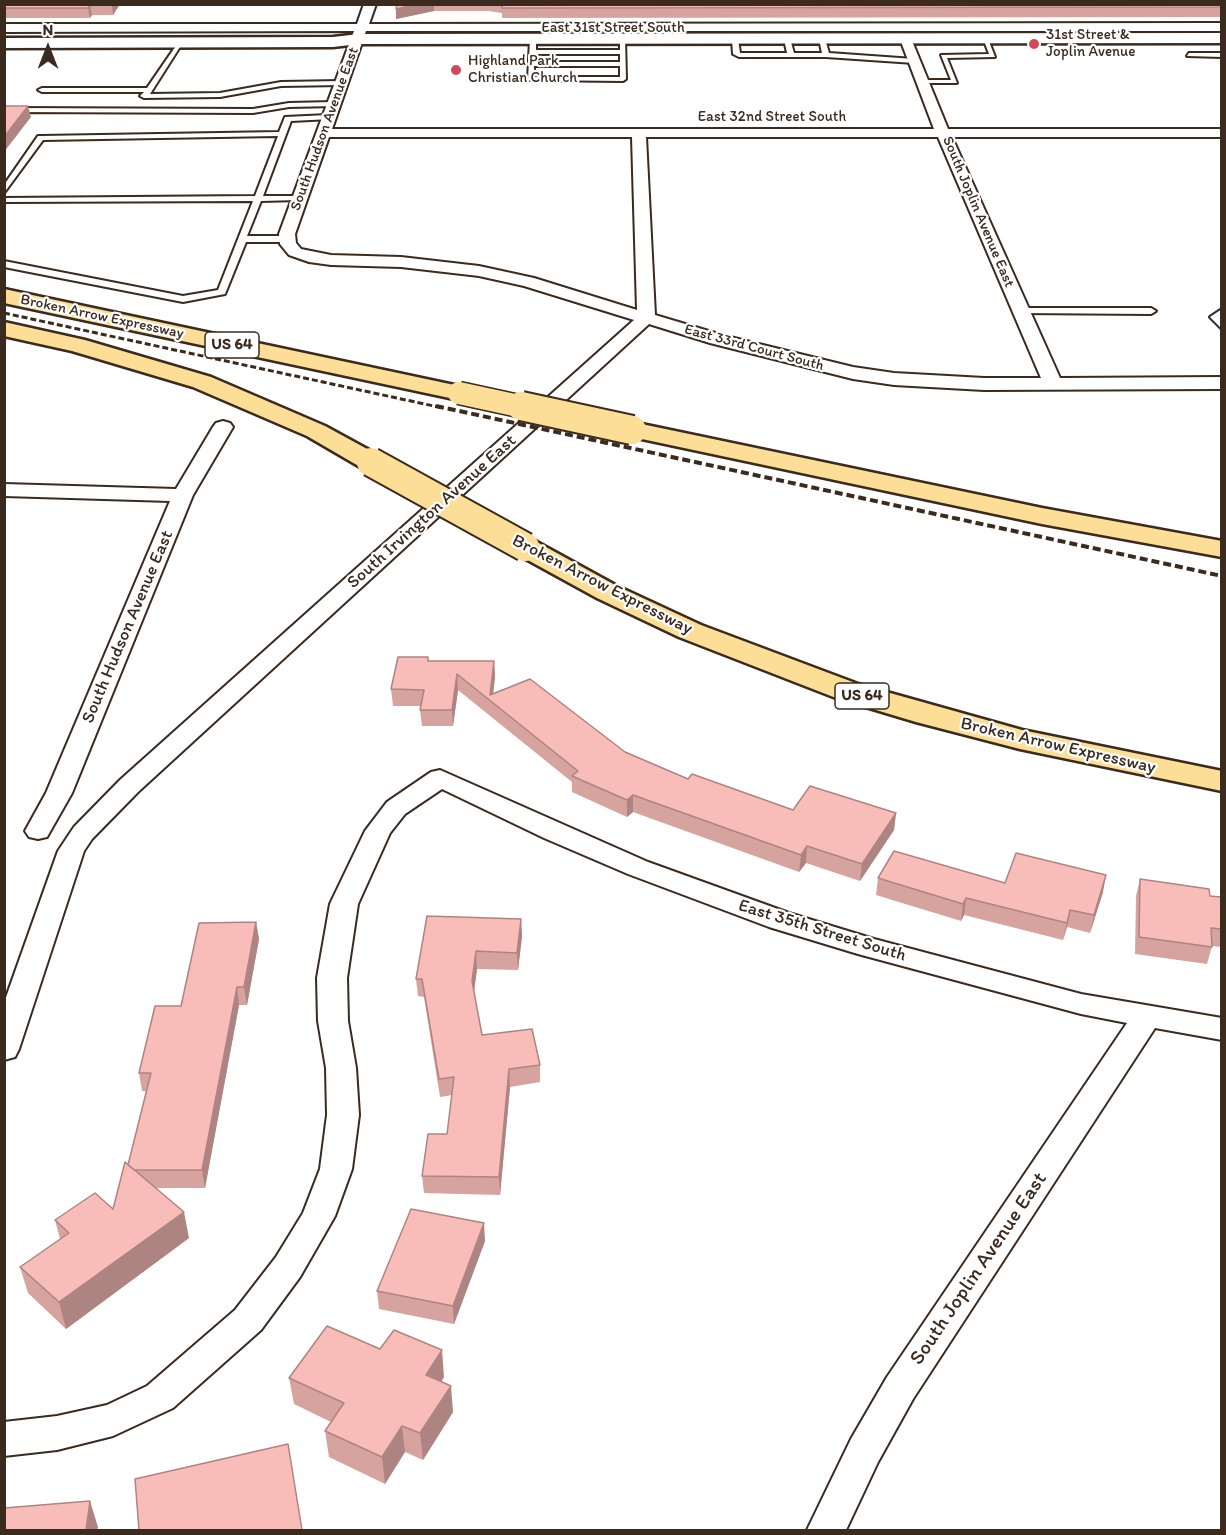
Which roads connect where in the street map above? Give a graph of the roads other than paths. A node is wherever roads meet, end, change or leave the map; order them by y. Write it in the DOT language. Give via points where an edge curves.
graph roads {
  1 [pos="370,4"];
  2 [pos="1221,27"];
  3 [pos="4,28"];
  4 [pos="361,33"];
  5 [pos="4,37"];
  6 [pos="1221,38"];
  7 [pos="906,39"];
  8 [pos="985,39"];
  9 [pos="180,42"];
  10 [pos="4,43"];
  11 [pos="532,45"];
  12 [pos="623,45"];
  13 [pos="824,47"];
  14 [pos="1189,55"];
  15 [pos="1221,55"];
  16 [pos="914,61"];
  17 [pos="531,64"];
  18 [pos="624,64"];
  19 [pos="922,82"];
  20 [pos="341,83"];
  21 [pos="42,90"];
  22 [pos="147,93"];
  23 [pos="135,110"];
  24 [pos="331,111"];
  25 [pos="4,112"];
  26 [pos="944,133"];
  27 [pos="1221,133"];
  28 [pos="282,134"];
  29 [pos="323,134"];
  30 [pos="639,134"];
  31 [pos="4,191"];
  32 [pos="258,198"];
  33 [pos="299,198"];
  34 [pos="4,200"];
  35 [pos="242,239"];
  36 [pos="291,245"];
  37 [pos="4,264"];
  38 [pos="4,297"];
  39 [pos="1020,311"];
  40 [pos="1150,311"];
  41 [pos="1221,312"];
  42 [pos="646,318"];
  43 [pos="1221,326"];
  44 [pos="4,329"];
  45 [pos="1221,383"];
  46 [pos="1053,384"];
  47 [pos="223,427"];
  48 [pos="4,490"];
  49 [pos="183,495"];
  50 [pos="1221,549"];
  51 [pos="1221,781"];
  52 [pos="38,831"];
  53 [pos="1147,1017"];
  54 [pos="1221,1029"];
  55 [pos="5,1047"];
  56 [pos="4,1439"];
  57 [pos="827,1530"];
  1 -- 4 [label="street, South Hudson Avenue East"];
  2 -- 4 [label="street, East 31st Street South"];
  3 -- 4 [label="street, East 31st Street South"];
  4 -- 5 [label="main road, East 31st Street South"];
  4 -- 9 [label="main road, East 31st Street South" via="333,42"];
  4 -- 11 [label="main road, East 31st Street South"];
  4 -- 20 [label="street, South Hudson Avenue East"];
  6 -- 8 [label="main road, East 31st Street South"];
  7 -- 8 [label="main road, East 31st Street South"];
  7 -- 13 [label="main road, East 31st Street South"];
  7 -- 16 [label="street, South Joplin Avenue East"];
  8 -- 19 [label="lane" via="993,56 943,56 955,81"];
  9 -- 10 [label="main road, East 31st Street South"];
  9 -- 22 [label="lane"];
  11 -- 12 [label="main road, East 31st Street South"];
  11 -- 17 [label="lane"];
  12 -- 13 [label="main road, East 31st Street South" via="735,39 781,47"];
  12 -- 18 [label="lane"];
  13 -- 16 [label="lane"];
  14 -- 15 [label="lane"];
  16 -- 19 [label="street, South Joplin Avenue East"];
  17 -- 18 [label="lane"];
  17 -- 18 [label="lane" via="530,79 623,79"];
  19 -- 26 [label="street, South Joplin Avenue East"];
  20 -- 22 [label="lane" via="281,84 211,96"];
  20 -- 24 [label="street, South Hudson Avenue East"];
  21 -- 22 [label="lane"];
  22 -- 23 [label="lane"];
  23 -- 24 [label="lane" via="253,111 289,105"];
  23 -- 25 [label="lane"];
  24 -- 28 [label="lane" via="288,119"];
  24 -- 29 [label="street, South Hudson Avenue East"];
  26 -- 27 [label="street, East 32nd Street South"];
  26 -- 30 [label="street, East 32nd Street South"];
  26 -- 39 [label="street, South Joplin Avenue East"];
  28 -- 31 [label="lane" via="41,138"];
  28 -- 32 [label="lane"];
  29 -- 30 [label="street, East 32nd Street South"];
  29 -- 33 [label="street, South Hudson Avenue East"];
  30 -- 42 [label="street"];
  32 -- 33 [label="lane"];
  32 -- 34 [label="lane"];
  32 -- 35 [label="lane"];
  33 -- 36 [label="street, South Hudson Avenue East"];
  35 -- 36 [label="lane"];
  35 -- 37 [label="lane" via="222,292 183,299"];
  36 -- 42 [label="street, East 33rd Court South" via="309,257 479,271"];
  38 -- 50 [label="highway, Broken Arrow Expressway / US 64, bridge" via="1042,516"];
  39 -- 40 [label="lane"];
  39 -- 46 [label="street, South Joplin Avenue East"];
  41 -- 43 [label="lane" via="1215,316"];
  42 -- 46 [label="street, East 33rd Court South" via="853,373 933,382"];
  42 -- 55 [label="street, South Irvington Avenue East" via="129,786 83,833 71,851"];
  44 -- 51 [label="highway, Broken Arrow Expressway / US 64, bridge" via="77,345 202,382 316,431 607,592 681,627 847,692 1020,740"];
  45 -- 46 [label="street, East 33rd Court South"];
  47 -- 49 [label="street, South Hudson Avenue East"];
  48 -- 49 [label="street"];
  49 -- 52 [label="street, South Hudson Avenue East" via="59,793"];
  53 -- 54 [label="street, East 35th Street South"];
  53 -- 56 [label="street, East 35th Street South" via="1019,988 779,920 638,868 440,778 396,808 378,831 344,904 332,978 343,1114 336,1169 318,1216 288,1267 248,1320 160,1397 113,1420 57,1433"];
  53 -- 57 [label="street, South Joplin Avenue East" via="900,1388 864,1450"];
}
